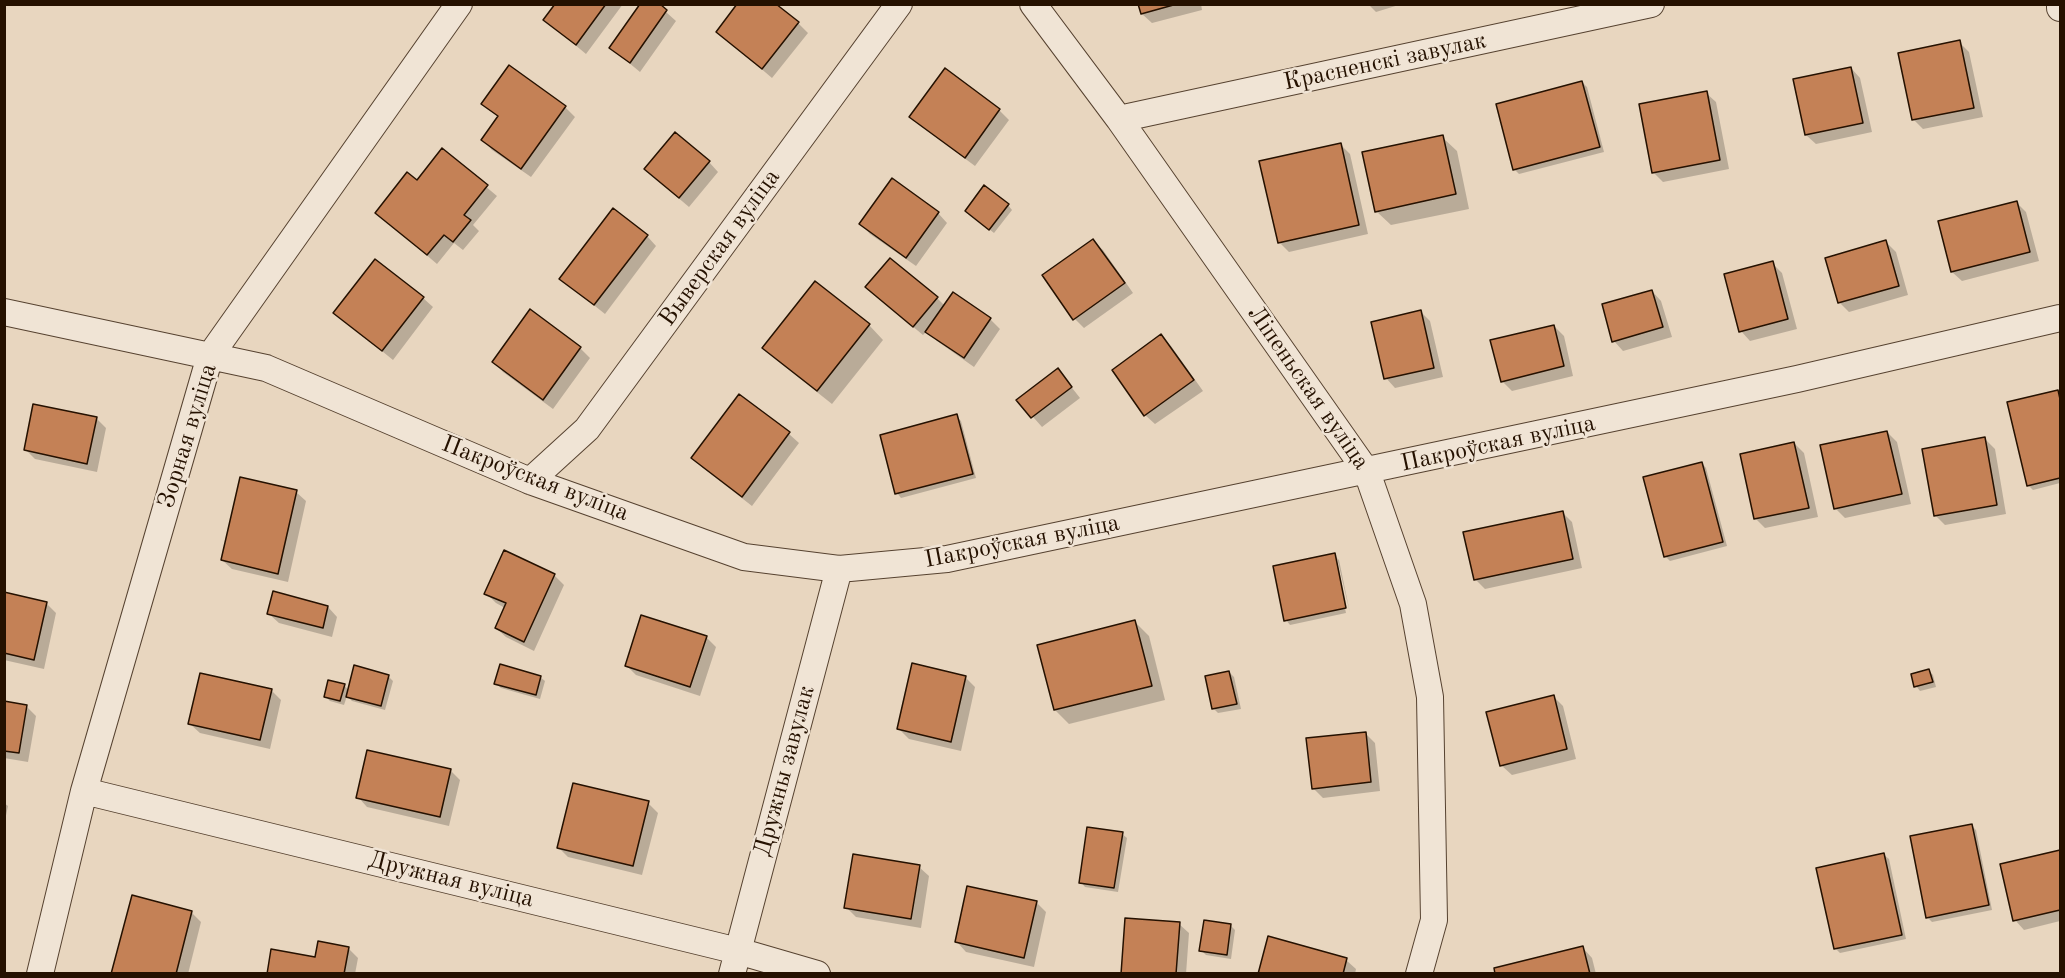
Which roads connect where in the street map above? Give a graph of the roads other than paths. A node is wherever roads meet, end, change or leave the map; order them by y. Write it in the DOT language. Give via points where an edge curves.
graph roads {
  1 [pos="459,4"];
  2 [pos="899,4"];
  3 [pos="1033,4"];
  4 [pos="1651,4"];
  5 [pos="1119,119"];
  6 [pos="4,312"];
  7 [pos="2061,318"];
  8 [pos="210,356"];
  9 [pos="1367,472"];
  10 [pos="530,481"];
  11 [pos="839,569"];
  12 [pos="84,791"];
  13 [pos="735,962"];
  14 [pos="40,974"];
  15 [pos="817,974"];
  16 [pos="1419,974"];
  1 -- 8 [label="street, Зорная вуліца"];
  2 -- 10 [label="street, Выверская вуліца" via="587,429"];
  3 -- 5 [label="street, Ліпеньская вуліца"];
  4 -- 5 [label="street, Красненскі завулак"];
  5 -- 9 [label="street, Ліпеньская вуліца"];
  6 -- 8 [label="street, Пакроўская вуліца"];
  7 -- 9 [label="street, Пакроўская вуліца"];
  8 -- 10 [label="street, Пакроўская вуліца" via="266,368"];
  8 -- 12 [label="street, Зорная вуліца"];
  9 -- 11 [label="street, Пакроўская вуліца" via="947,560"];
  9 -- 16 [label="street, Ліпеньская вуліца" via="1413,604 1430,697 1434,920"];
  10 -- 11 [label="street, Пакроўская вуліца" via="744,557"];
  11 -- 13 [label="street, Дружны завулак"];
  12 -- 13 [label="street, Дружная вуліца"];
  12 -- 14 [label="street, Зорная вуліца"];
  13 -- 15 [label="street, Дружная вуліца"];
}
